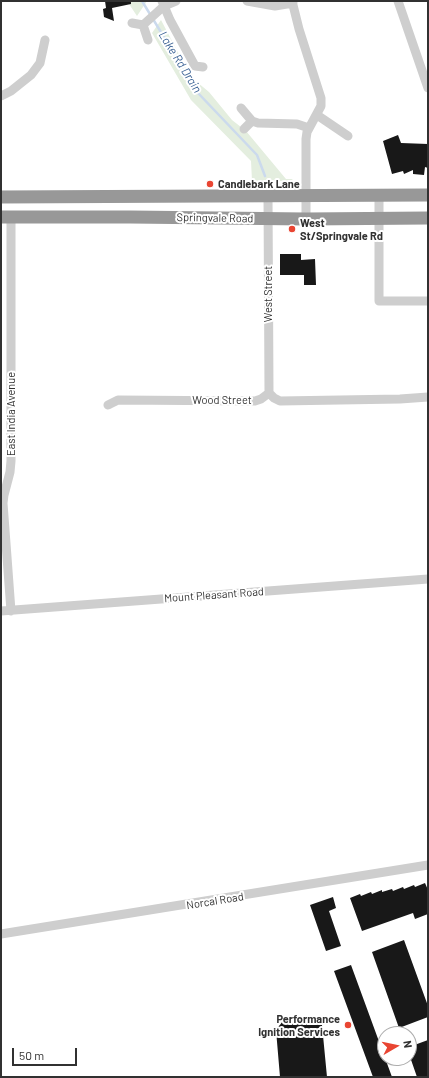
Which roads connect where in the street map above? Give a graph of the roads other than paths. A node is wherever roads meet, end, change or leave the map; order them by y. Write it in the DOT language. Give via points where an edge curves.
graph roads {
  1 [pos="176,1"];
  2 [pos="247,1"];
  3 [pos="398,1"];
  4 [pos="292,2"];
  5 [pos="163,3"];
  6 [pos="148,20"];
  7 [pos="132,23"];
  8 [pos="45,40"];
  9 [pos="148,40"];
  10 [pos="197,69"];
  11 [pos="428,88"];
  12 [pos="1,96"];
  13 [pos="241,108"];
  14 [pos="317,115"];
  15 [pos="252,121"];
  16 [pos="309,128"];
  17 [pos="244,129"];
  18 [pos="348,136"];
  19 [pos="306,195"];
  20 [pos="379,195"];
  21 [pos="428,195"];
  22 [pos="268,196"];
  23 [pos="1,197"];
  24 [pos="6,217"];
  25 [pos="428,218"];
  26 [pos="268,219"];
  27 [pos="306,220"];
  28 [pos="379,220"];
  29 [pos="428,301"];
  30 [pos="269,393"];
  31 [pos="428,397"];
  32 [pos="108,405"];
  33 [pos="428,579"];
  34 [pos="1,611"];
  35 [pos="11,611"];
  36 [pos="428,866"];
  37 [pos="1,934"];
  1 -- 5 [label="street"];
  2 -- 4 [label="street" via="275,6"];
  3 -- 11 [label="street"];
  4 -- 14 [label="street" via="321,98"];
  5 -- 6 [label="street"];
  5 -- 10 [label="street"];
  6 -- 7 [label="street"];
  6 -- 9 [label="street"];
  8 -- 12 [label="street" via="40,63 31,75"];
  13 -- 15 [label="street"];
  14 -- 16 [label="street"];
  14 -- 18 [label="street"];
  15 -- 16 [label="street" via="297,124"];
  15 -- 17 [label="street"];
  16 -- 19 [label="street" via="306,139"];
  19 -- 20 [label="highway, Springvale Road"];
  19 -- 22 [label="highway, Springvale Road"];
  19 -- 27 [label="street"];
  20 -- 21 [label="highway, Springvale Road"];
  20 -- 28 [label="street"];
  22 -- 23 [label="highway, Springvale Road"];
  22 -- 26 [label="street, West Street"];
  24 -- 26 [label="highway, Springvale Road"];
  24 -- 35 [label="street, East India Avenue" via="11,461 3,503"];
  25 -- 28 [label="highway, Springvale Road"];
  26 -- 27 [label="highway, Springvale Road"];
  26 -- 30 [label="street, West Street"];
  27 -- 28 [label="highway, Springvale Road"];
  28 -- 29 [label="street" via="379,301"];
  30 -- 31 [label="street" via="280,401"];
  30 -- 32 [label="street, Wood Street" via="255,401 118,400"];
  33 -- 35 [label="street, Mount Pleasant Road"];
  34 -- 35 [label="street, Mount Pleasant Road"];
  36 -- 37 [label="street, Norcal Road"];
}
